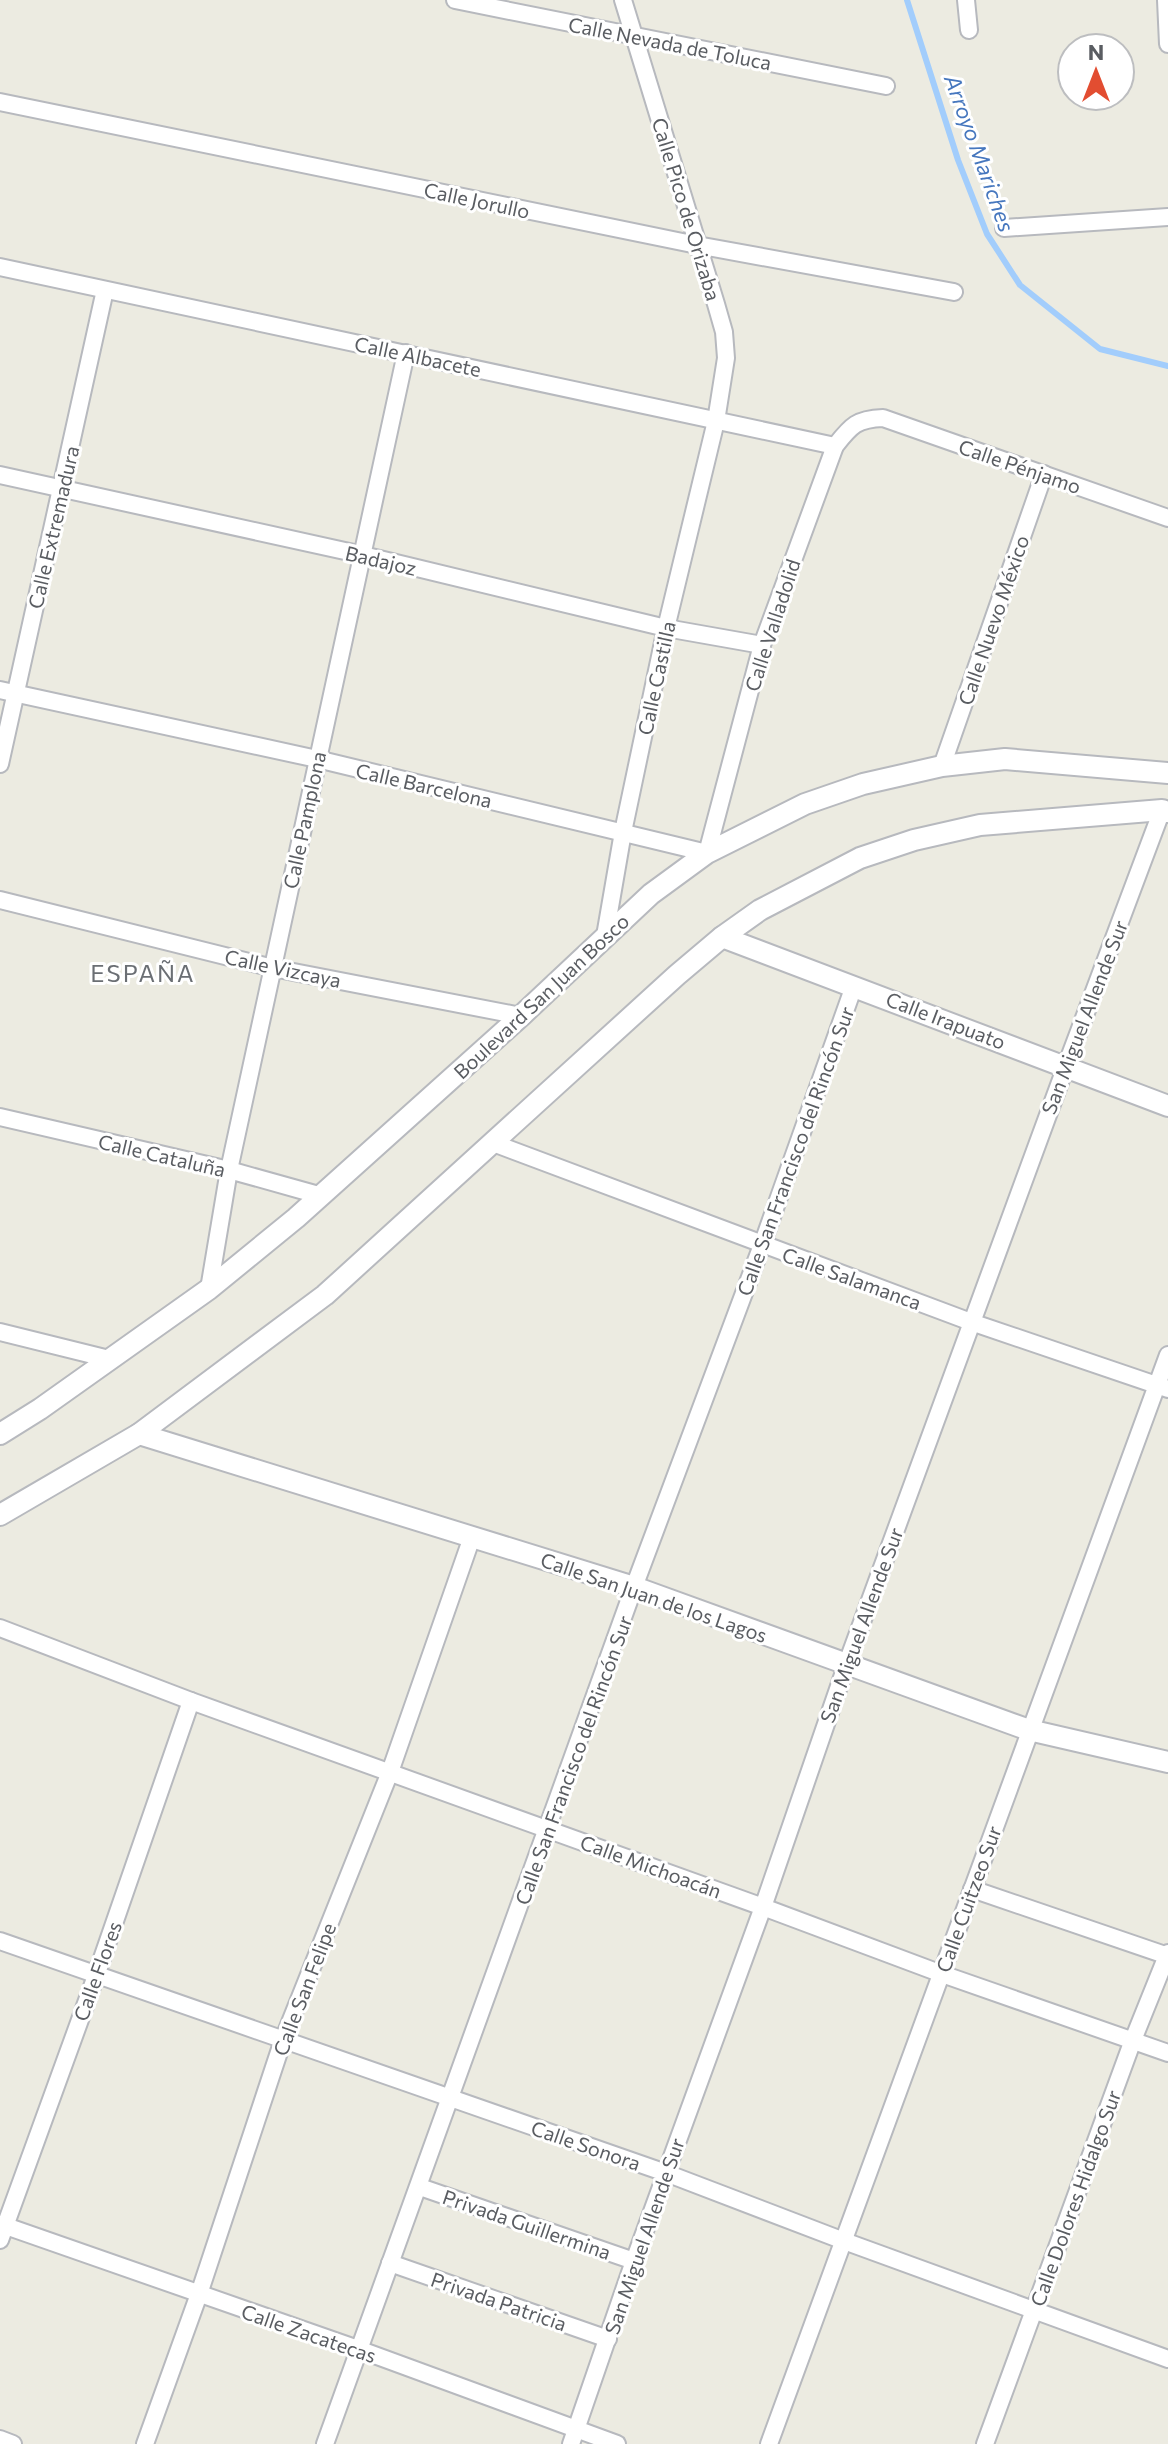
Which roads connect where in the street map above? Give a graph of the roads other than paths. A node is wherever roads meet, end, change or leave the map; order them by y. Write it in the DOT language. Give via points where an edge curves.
graph roads {
  1 [pos="455,0"];
  2 [pos="623,0"];
  3 [pos="966,0"];
  4 [pos="1166,0"];
  5 [pos="969,30"];
  6 [pos="633,36"];
  7 [pos="1168,44"];
  8 [pos="886,86"];
  9 [pos="0,102"];
  10 [pos="1168,217"];
  11 [pos="1004,228"];
  12 [pos="697,245"];
  13 [pos="0,267"];
  14 [pos="105,290"];
  15 [pos="954,292"];
  16 [pos="406,353"];
  17 [pos="871,418"];
  18 [pos="716,421"];
  19 [pos="835,446"];
  20 [pos="1044,474"];
  21 [pos="0,475"];
  22 [pos="63,488"];
  23 [pos="1168,518"];
  24 [pos="363,555"];
  25 [pos="666,628"];
  26 [pos="762,645"];
  27 [pos="7,692"];
  28 [pos="317,759"];
  29 [pos="0,764"];
  30 [pos="942,766"];
  31 [pos="1168,773"];
  32 [pos="1166,805"];
  33 [pos="623,832"];
  34 [pos="707,853"];
  35 [pos="0,900"];
  36 [pos="605,936"];
  37 [pos="722,937"];
  38 [pos="273,968"];
  39 [pos="854,986"];
  40 [pos="521,1016"];
  41 [pos="1066,1066"];
  42 [pos="1168,1106"];
  43 [pos="0,1117"];
  44 [pos="493,1143"];
  45 [pos="229,1170"];
  46 [pos="322,1196"];
  47 [pos="762,1245"];
  48 [pos="209,1289"];
  49 [pos="971,1322"];
  50 [pos="0,1332"];
  51 [pos="1168,1355"];
  52 [pos="109,1359"];
  53 [pos="1162,1387"];
  54 [pos="0,1434"];
  55 [pos="139,1434"];
  56 [pos="0,1515"];
  57 [pos="472,1537"];
  58 [pos="634,1587"];
  59 [pos="1,1632"];
  60 [pos="847,1663"];
  61 [pos="191,1701"];
  62 [pos="1029,1730"];
  63 [pos="1168,1762"];
  64 [pos="390,1772"];
  65 [pos="549,1829"];
  66 [pos="972,1889"];
  67 [pos="763,1907"];
  68 [pos="0,1941"];
  69 [pos="1168,1955"];
  70 [pos="97,1973"];
  71 [pos="942,1974"];
  72 [pos="283,2040"];
  73 [pos="1133,2040"];
  74 [pos="1168,2053"];
  75 [pos="451,2099"];
  76 [pos="666,2173"];
  77 [pos="420,2187"];
  78 [pos="2,2230"];
  79 [pos="844,2241"];
  80 [pos="634,2261"];
  81 [pos="390,2263"];
  82 [pos="199,2294"];
  83 [pos="1034,2309"];
  84 [pos="608,2339"];
  85 [pos="358,2349"];
  86 [pos="1168,2359"];
  87 [pos="574,2437"];
  88 [pos="0,2439"];
  89 [pos="13,2444"];
  90 [pos="145,2444"];
  91 [pos="325,2444"];
  92 [pos="617,2444"];
  93 [pos="769,2444"];
  94 [pos="985,2444"];
  1 -- 6 [label="street, Calle Nevada de Toluca"];
  2 -- 6 [label="street, Calle Pico de Orizaba"];
  3 -- 5 [label="street"];
  4 -- 7 [label="street"];
  6 -- 8 [label="street, Calle Nevada de Toluca"];
  6 -- 12 [label="street, Calle Pico de Orizaba"];
  9 -- 12 [label="street, Calle Jorullo"];
  10 -- 11 [label="street"];
  12 -- 15 [label="street, Calle Jorullo"];
  12 -- 18 [label="street, Calle Pico de Orizaba" via="724,332 726,358"];
  13 -- 14 [label="street, Calle Albacete"];
  14 -- 16 [label="street, Calle Albacete"];
  14 -- 22 [label="street, Calle Extremadura"];
  16 -- 18 [label="street, Calle Albacete"];
  16 -- 24 [label="street, Calle Pamplona"];
  17 -- 19 [label="street, Calle Valladolid" via="853,425"];
  17 -- 20 [label="street, Calle Pénjamo"];
  18 -- 19 [label="street, Calle Albacete"];
  18 -- 25 [label="street, Calle Castilla"];
  19 -- 26 [label="street, Calle Valladolid"];
  20 -- 23 [label="street, Calle Pénjamo"];
  20 -- 30 [label="street, Calle Nuevo México"];
  21 -- 22 [label="street, Badajoz"];
  22 -- 24 [label="street, Badajoz"];
  22 -- 27 [label="street, Calle Extremadura"];
  24 -- 25 [label="street, Badajoz"];
  24 -- 28 [label="street, Calle Pamplona"];
  25 -- 26 [label="street, Badajoz"];
  25 -- 33 [label="street, Calle Castilla"];
  26 -- 34 [label="street, Calle Valladolid"];
  27 -- 28 [label="street, Calle Barcelona"];
  27 -- 29 [label="street, Calle Extremadura"];
  28 -- 33 [label="street, Calle Barcelona"];
  28 -- 38 [label="street, Calle Pamplona"];
  30 -- 31 [label="street, Boulevard San Juan Bosco" via="1005,759"];
  30 -- 34 [label="street, Boulevard San Juan Bosco" via="805,804"];
  32 -- 37 [label="street" via="980,825 914,840 860,858 799,888"];
  32 -- 41 [label="street, San Miguel Allende Sur"];
  33 -- 34 [label="street, Calle Barcelona"];
  33 -- 36 [label="street, Calle Castilla"];
  34 -- 36 [label="street, Boulevard San Juan Bosco"];
  35 -- 38 [label="street, Calle Vizcaya"];
  36 -- 40 [label="street, Boulevard San Juan Bosco"];
  37 -- 39 [label="street, Calle Irapuato"];
  37 -- 44 [label="street"];
  38 -- 40 [label="street, Calle Vizcaya"];
  38 -- 45 [label="street, Calle Pamplona"];
  39 -- 41 [label="street, Calle Irapuato"];
  39 -- 47 [label="street, Calle San Francisco del Rincón Sur"];
  40 -- 46 [label="street, Boulevard San Juan Bosco"];
  41 -- 42 [label="street, Calle Irapuato"];
  41 -- 49 [label="street, San Miguel Allende Sur"];
  43 -- 45 [label="street, Calle Cataluña"];
  44 -- 47 [label="street, Calle Salamanca"];
  44 -- 55 [label="street" via="325,1295"];
  45 -- 46 [label="street, Calle Cataluña"];
  45 -- 48 [label="street, Calle Pamplona"];
  46 -- 48 [label="street, Boulevard San Juan Bosco"];
  47 -- 49 [label="street, Calle Salamanca"];
  47 -- 58 [label="street, Calle San Francisco del Rincón Sur"];
  48 -- 52 [label="street, Boulevard San Juan Bosco"];
  49 -- 53 [label="street, Calle Salamanca"];
  49 -- 60 [label="street, San Miguel Allende Sur"];
  50 -- 52 [label="street"];
  51 -- 53 [label="street, Calle Cuitzeo Sur"];
  52 -- 54 [label="street, Boulevard San Juan Bosco"];
  53 -- 62 [label="street, Calle Cuitzeo Sur"];
  55 -- 56 [label="street"];
  55 -- 57 [label="street, Calle San Juan de los Lagos"];
  57 -- 58 [label="street, Calle San Juan de los Lagos"];
  57 -- 64 [label="street, Calle San Felipe"];
  58 -- 60 [label="street, Calle San Juan de los Lagos"];
  58 -- 65 [label="street, Calle San Francisco del Rincón Sur"];
  59 -- 61 [label="street, Calle Michoacán"];
  60 -- 62 [label="street, Calle San Juan de los Lagos"];
  60 -- 67 [label="street, San Miguel Allende Sur"];
  61 -- 64 [label="street, Calle Michoacán"];
  61 -- 70 [label="street, Calle Flores"];
  62 -- 63 [label="street, Calle San Juan de los Lagos"];
  62 -- 66 [label="street, Calle Cuitzeo Sur"];
  64 -- 65 [label="street, Calle Michoacán"];
  64 -- 72 [label="street, Calle San Felipe"];
  65 -- 67 [label="street, Calle Michoacán"];
  65 -- 75 [label="street, Calle San Francisco del Rincón Sur"];
  66 -- 69 [label="street"];
  66 -- 71 [label="street, Calle Cuitzeo Sur"];
  67 -- 71 [label="street, Calle Michoacán"];
  67 -- 76 [label="street, San Miguel Allende Sur"];
  68 -- 70 [label="street, Calle Sonora"];
  69 -- 73 [label="street, Calle Dolores Hidalgo Sur"];
  70 -- 72 [label="street, Calle Sonora"];
  70 -- 78 [label="street, Calle Flores"];
  71 -- 73 [label="street, Calle Michoacán"];
  71 -- 79 [label="street, Calle Cuitzeo Sur"];
  72 -- 75 [label="street, Calle Sonora"];
  72 -- 82 [label="street, Calle San Felipe"];
  73 -- 74 [label="street, Calle Michoacán"];
  73 -- 83 [label="street, Calle Dolores Hidalgo Sur"];
  75 -- 76 [label="street, Calle Sonora"];
  75 -- 77 [label="street, Calle San Francisco del Rincón Sur"];
  76 -- 79 [label="street, Calle Sonora"];
  76 -- 80 [label="street, San Miguel Allende Sur"];
  77 -- 80 [label="street, Privada Guillermina"];
  77 -- 81 [label="street, Calle San Francisco del Rincón Sur"];
  78 -- 82 [label="street, Calle Zacatecas"];
  79 -- 83 [label="street, Calle Sonora"];
  79 -- 93 [label="street, Calle Cuitzeo Sur"];
  80 -- 84 [label="street, San Miguel Allende Sur"];
  81 -- 84 [label="street, Privada Patricia"];
  81 -- 85 [label="street, Calle San Francisco del Rincón Sur"];
  82 -- 85 [label="street, Calle Zacatecas"];
  82 -- 90 [label="street, Calle San Felipe"];
  83 -- 86 [label="street, Calle Sonora"];
  83 -- 94 [label="street, Calle Dolores Hidalgo Sur"];
  84 -- 87 [label="street, San Miguel Allende Sur"];
  85 -- 87 [label="street, Calle Zacatecas"];
  85 -- 91 [label="street, Calle San Francisco del Rincón Sur"];
  87 -- 92 [label="street, Calle Zacatecas"];
  88 -- 89 [label="street"];
}
